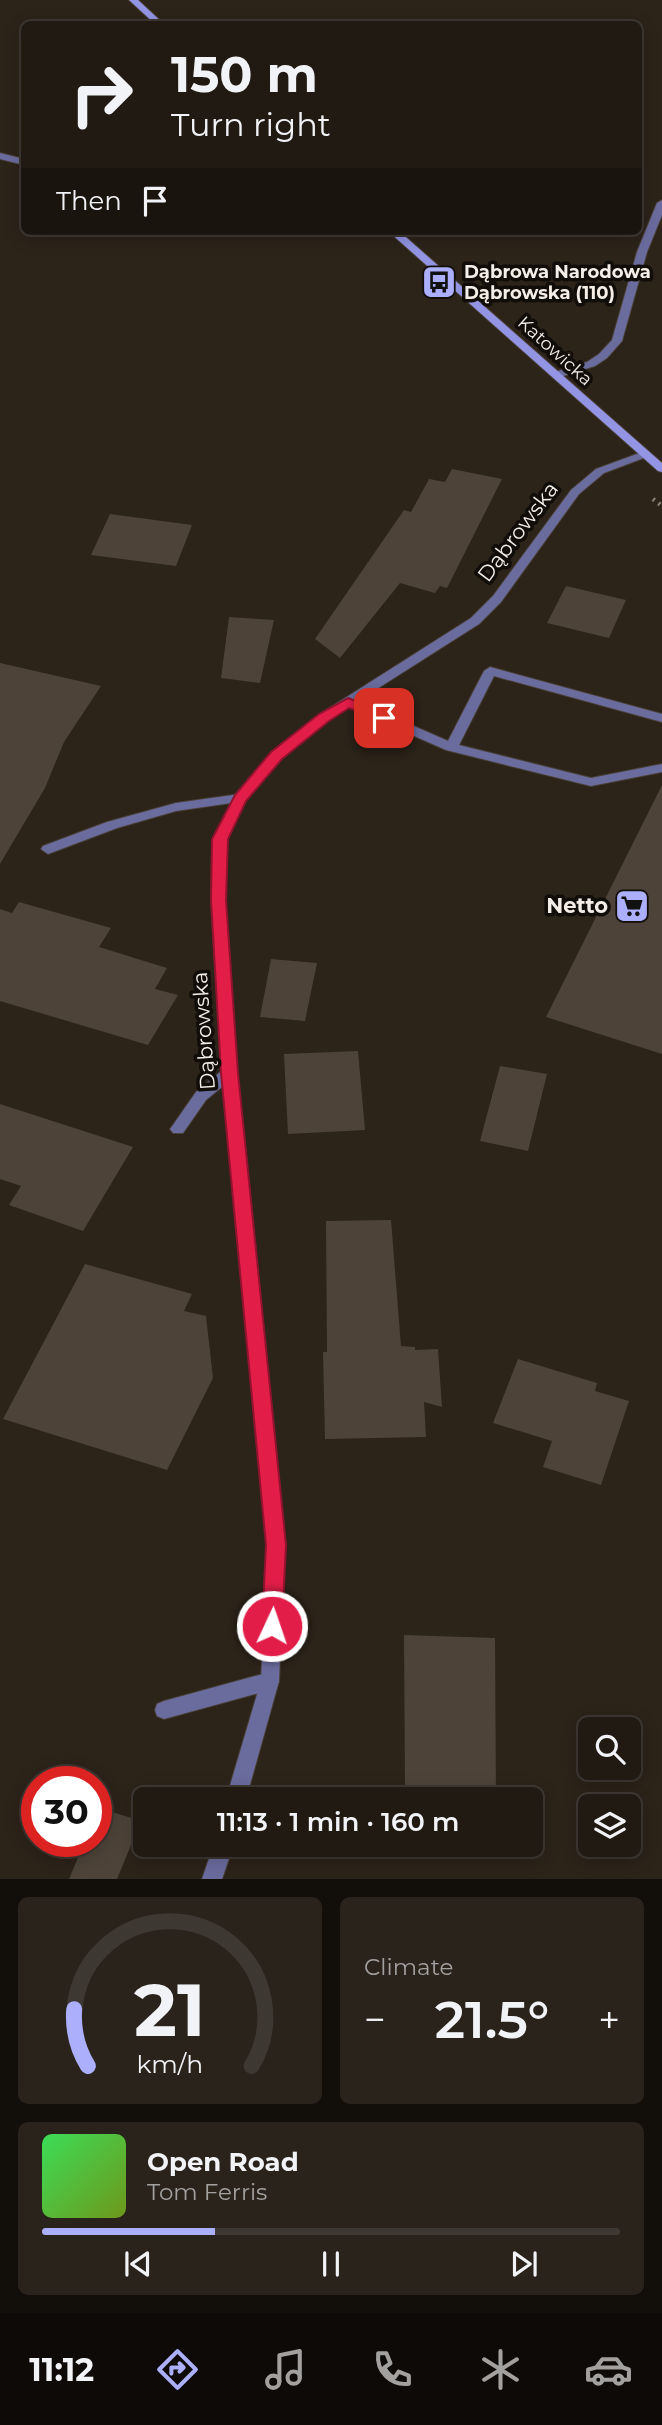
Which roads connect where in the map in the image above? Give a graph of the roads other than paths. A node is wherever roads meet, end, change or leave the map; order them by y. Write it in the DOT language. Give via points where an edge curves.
graph roads {
  1 [pos="133,0"];
  2 [pos="157,21"];
  3 [pos="0,156"];
  4 [pos="21,161"];
  5 [pos="662,203"];
  6 [pos="398,235"];
  7 [pos="556,375"];
  8 [pos="645,454"];
  9 [pos="662,469"];
  10 [pos="348,702"];
  11 [pos="662,718"];
  12 [pos="451,747"];
  13 [pos="662,768"];
  14 [pos="240,798"];
  15 [pos="48,849"];
  16 [pos="229,1073"];
  17 [pos="178,1129"];
  18 [pos="270,1681"];
  19 [pos="164,1710"];
  20 [pos="239,1787"];
  21 [pos="220,1857"];
  22 [pos="212,1879"];
  1 -- 2 [label="street"];
  3 -- 4 [label="street"];
  5 -- 7 [label="street" via="642,252 617,341 591,364"];
  6 -- 7 [label="street, Katowicka"];
  7 -- 8 [label="street, Katowicka"];
  8 -- 9 [label="street, Katowicka"];
  8 -- 10 [label="street, Dąbrowska" via="600,471 575,492 497,599 475,621"];
  10 -- 12 [label="street"];
  10 -- 14 [label="street, Dąbrowska" via="277,755"];
  11 -- 12 [label="street" via="490,671"];
  12 -- 13 [label="street" via="592,782"];
  14 -- 15 [label="street" via="176,807"];
  14 -- 16 [label="street, Dąbrowska" via="220,839 218,900"];
  16 -- 17 [label="street" via="201,1096"];
  16 -- 18 [label="street, Dąbrowska" via="276,1545"];
  18 -- 19 [label="street"];
  18 -- 20 [label="street, Dąbrowska"];
  21 -- 22 [label="street"];
}
